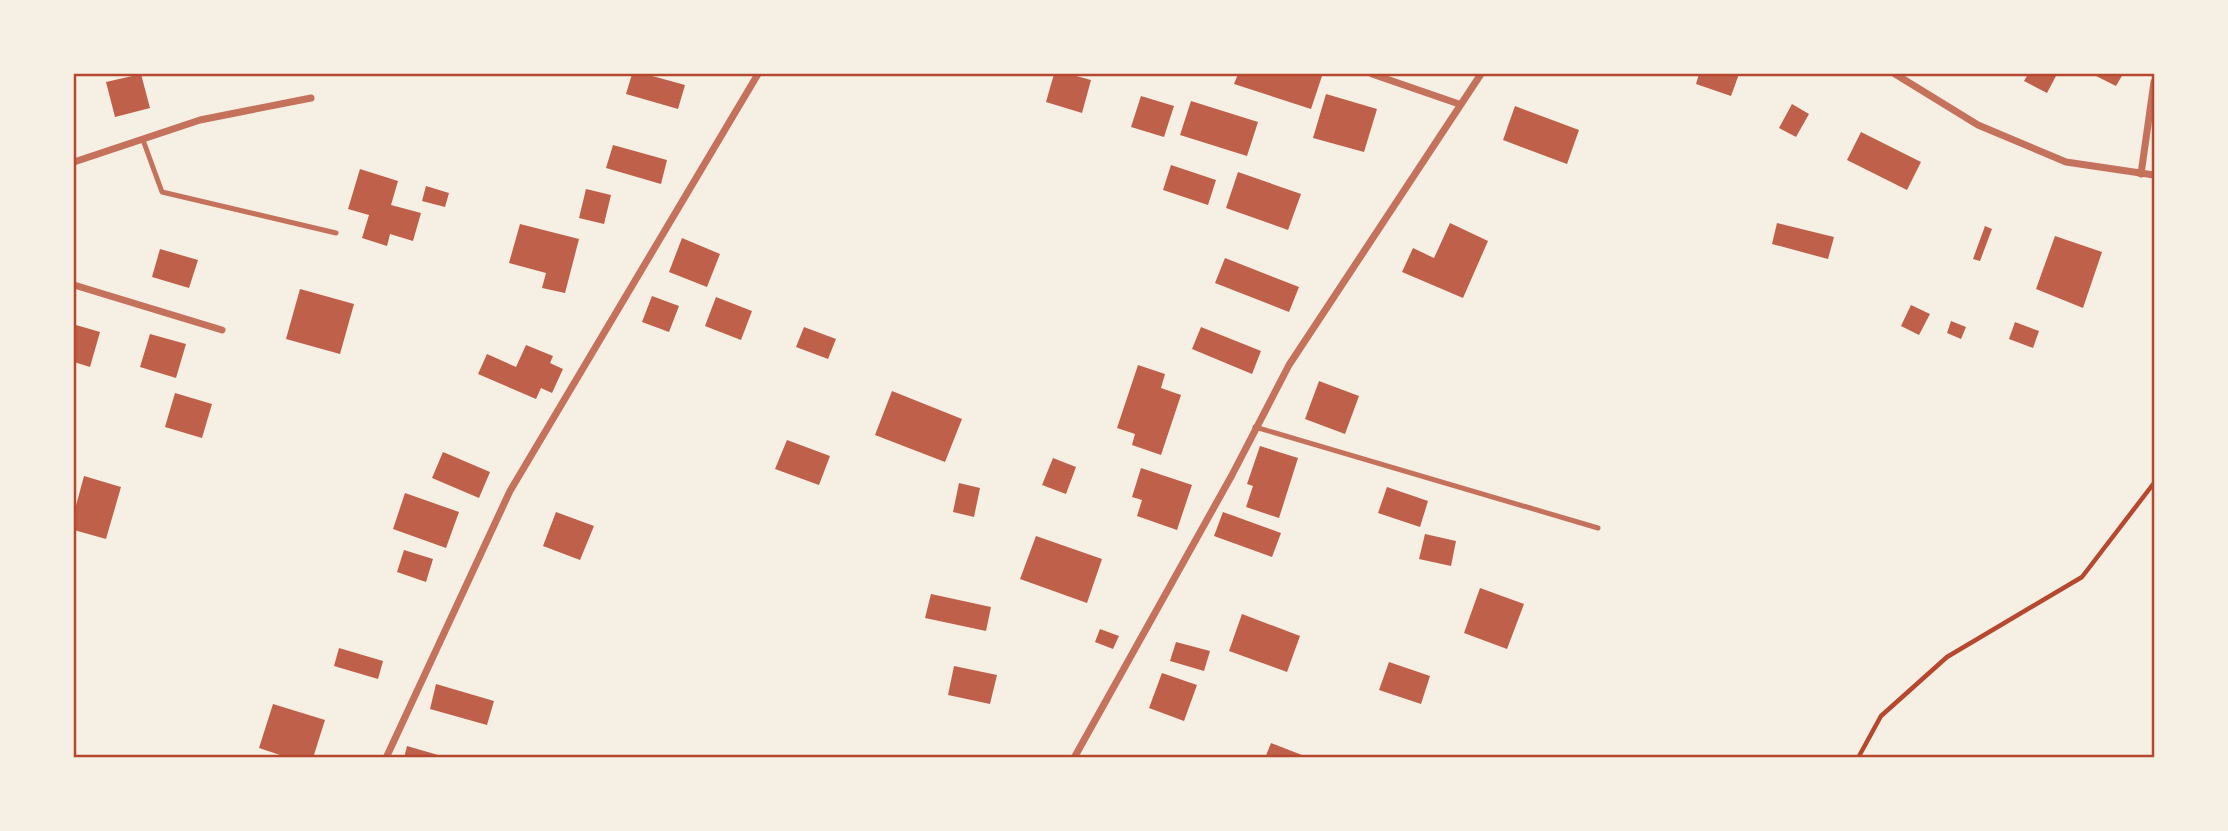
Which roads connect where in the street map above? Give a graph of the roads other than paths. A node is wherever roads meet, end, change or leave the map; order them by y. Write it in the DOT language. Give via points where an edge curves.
graph roads {
  1 [pos="758,74"];
  2 [pos="1371,74"];
  3 [pos="1481,74"];
  4 [pos="1895,74"];
  5 [pos="2154,82"];
  6 [pos="311,99"];
  7 [pos="1460,104"];
  8 [pos="143,140"];
  9 [pos="74,162"];
  10 [pos="2141,174"];
  11 [pos="2154,175"];
  12 [pos="336,233"];
  13 [pos="74,285"];
  14 [pos="222,330"];
  15 [pos="1255,427"];
  16 [pos="1598,528"];
  17 [pos="386,758"];
  18 [pos="1074,758"];
  1 -- 17 [label="street" via="510,491"];
  2 -- 7 [label="street"];
  3 -- 7 [label="street"];
  4 -- 10 [label="street" via="1978,125 2066,162"];
  5 -- 10 [label="street"];
  6 -- 8 [label="street" via="200,120"];
  7 -- 15 [label="street" via="1289,365"];
  8 -- 9 [label="street"];
  8 -- 12 [label="lane" via="162,192"];
  10 -- 11 [label="street"];
  13 -- 14 [label="street"];
  15 -- 16 [label="lane"];
  15 -- 18 [label="street"];
}
